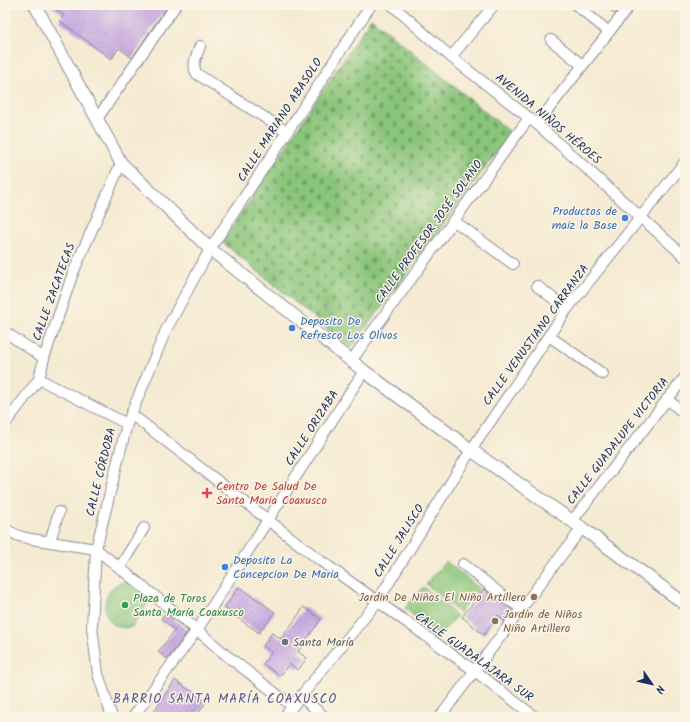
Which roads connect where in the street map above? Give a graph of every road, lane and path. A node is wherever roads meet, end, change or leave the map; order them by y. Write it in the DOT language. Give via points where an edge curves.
graph roads {
  1 [pos="35,5"];
  2 [pos="176,5"];
  3 [pos="371,5"];
  4 [pos="392,5"];
  5 [pos="494,5"];
  6 [pos="576,5"];
  7 [pos="630,5"];
  8 [pos="608,32"];
  9 [pos="551,40"];
  10 [pos="200,46"];
  11 [pos="451,57"];
  12 [pos="582,65"];
  13 [pos="97,119"];
  14 [pos="533,121"];
  15 [pos="287,132"];
  16 [pos="685,162"];
  17 [pos="121,163"];
  18 [pos="641,216"];
  19 [pos="453,220"];
  20 [pos="210,249"];
  21 [pos="685,257"];
  22 [pos="513,264"];
  23 [pos="537,286"];
  24 [pos="567,309"];
  25 [pos="5,332"];
  26 [pos="549,336"];
  27 [pos="44,358"];
  28 [pos="351,361"];
  29 [pos="364,371"];
  30 [pos="603,374"];
  31 [pos="685,377"];
  32 [pos="39,379"];
  33 [pos="667,399"];
  34 [pos="131,414"];
  35 [pos="685,414"];
  36 [pos="5,424"];
  37 [pos="127,424"];
  38 [pos="471,450"];
  39 [pos="59,512"];
  40 [pos="269,520"];
  41 [pos="572,521"];
  42 [pos="144,528"];
  43 [pos="582,528"];
  44 [pos="5,529"];
  45 [pos="50,541"];
  46 [pos="96,549"];
  47 [pos="463,564"];
  48 [pos="120,567"];
  49 [pos="376,602"];
  50 [pos="685,604"];
  51 [pos="521,607"];
  52 [pos="197,630"];
  53 [pos="475,671"];
  54 [pos="301,697"];
  55 [pos="292,706"];
  56 [pos="112,717"];
  57 [pos="133,717"];
  58 [pos="284,717"];
  59 [pos="325,717"];
  60 [pos="440,717"];
  61 [pos="535,717"];
  1 -- 13 [label="street"];
  2 -- 13 [label="street"];
  3 -- 15 [label="street, CALLE MARIANO ABASOLO"];
  4 -- 11 [label="street, AVENIDA NIÑOS HÉROES"];
  5 -- 11 [label="street"];
  6 -- 8 [label="street"];
  7 -- 8 [label="street, CALLE PROFESOR JOSÉ SOLANO"];
  8 -- 12 [label="street, CALLE PROFESOR JOSÉ SOLANO"];
  9 -- 12 [label="street"];
  10 -- 15 [label="street" via="194,63 197,74"];
  11 -- 14 [label="street, AVENIDA NIÑOS HÉROES"];
  12 -- 14 [label="street, CALLE PROFESOR JOSÉ SOLANO"];
  13 -- 17 [label="street"];
  14 -- 18 [label="street, AVENIDA NIÑOS HÉROES"];
  14 -- 19 [label="street, CALLE PROFESOR JOSÉ SOLANO"];
  15 -- 20 [label="street, CALLE MARIANO ABASOLO"];
  16 -- 18 [label="street, CALLE VENUSTIANO CARRANZA"];
  17 -- 20 [label="street"];
  17 -- 27 [label="street, CALLE ZACATECAS" via="73,273"];
  18 -- 21 [label="street, AVENIDA NIÑOS HÉROES"];
  18 -- 24 [label="street, CALLE VENUSTIANO CARRANZA"];
  19 -- 22 [label="street"];
  19 -- 28 [label="street, CALLE PROFESOR JOSÉ SOLANO"];
  20 -- 28 [label="street"];
  20 -- 34 [label="street, CALLE CÓRDOBA" via="166,330"];
  23 -- 24 [label="street"];
  24 -- 26 [label="street, CALLE VENUSTIANO CARRANZA"];
  25 -- 27 [label="street"];
  26 -- 30 [label="street"];
  26 -- 38 [label="street, CALLE VENUSTIANO CARRANZA"];
  27 -- 32 [label="street, CALLE ZACATECAS"];
  28 -- 29 [label="street"];
  29 -- 38 [label="street"];
  29 -- 40 [label="street, CALLE ORIZABA"];
  31 -- 33 [label="street, CALLE GUADALUPE VICTORIA"];
  32 -- 36 [label="street, CALLE ZACATECAS"];
  32 -- 37 [label="street"];
  33 -- 35 [label="street"];
  33 -- 41 [label="street, CALLE GUADALUPE VICTORIA"];
  34 -- 37 [label="street, CALLE CÓRDOBA"];
  34 -- 40 [label="street, CALLE GUADALAJARA SUR"];
  37 -- 46 [label="street, CALLE CÓRDOBA"];
  38 -- 41 [label="street"];
  38 -- 49 [label="street, CALLE JALISCO"];
  39 -- 45 [label="street"];
  40 -- 49 [label="street, CALLE GUADALAJARA SUR"];
  40 -- 52 [label="street, CALLE ORIZABA"];
  41 -- 43 [label="street"];
  42 -- 48 [label="street"];
  43 -- 50 [label="street"];
  43 -- 51 [label="street"];
  44 -- 45 [label="street" via="19,536"];
  45 -- 46 [label="street"];
  46 -- 48 [label="street"];
  46 -- 56 [label="street, CALLE CÓRDOBA" via="92,627 98,674"];
  47 -- 51 [label="street" via="508,600"];
  48 -- 52 [label="street"];
  49 -- 53 [label="street, CALLE GUADALAJARA SUR"];
  49 -- 54 [label="street, CALLE JALISCO"];
  51 -- 53 [label="street"];
  52 -- 55 [label="street"];
  52 -- 57 [label="street, CALLE ORIZABA"];
  53 -- 60 [label="street"];
  53 -- 61 [label="street, CALLE GUADALAJARA SUR"];
  54 -- 55 [label="street, CALLE JALISCO"];
  54 -- 59 [label="street"];
  55 -- 58 [label="street, CALLE JALISCO"];
}
